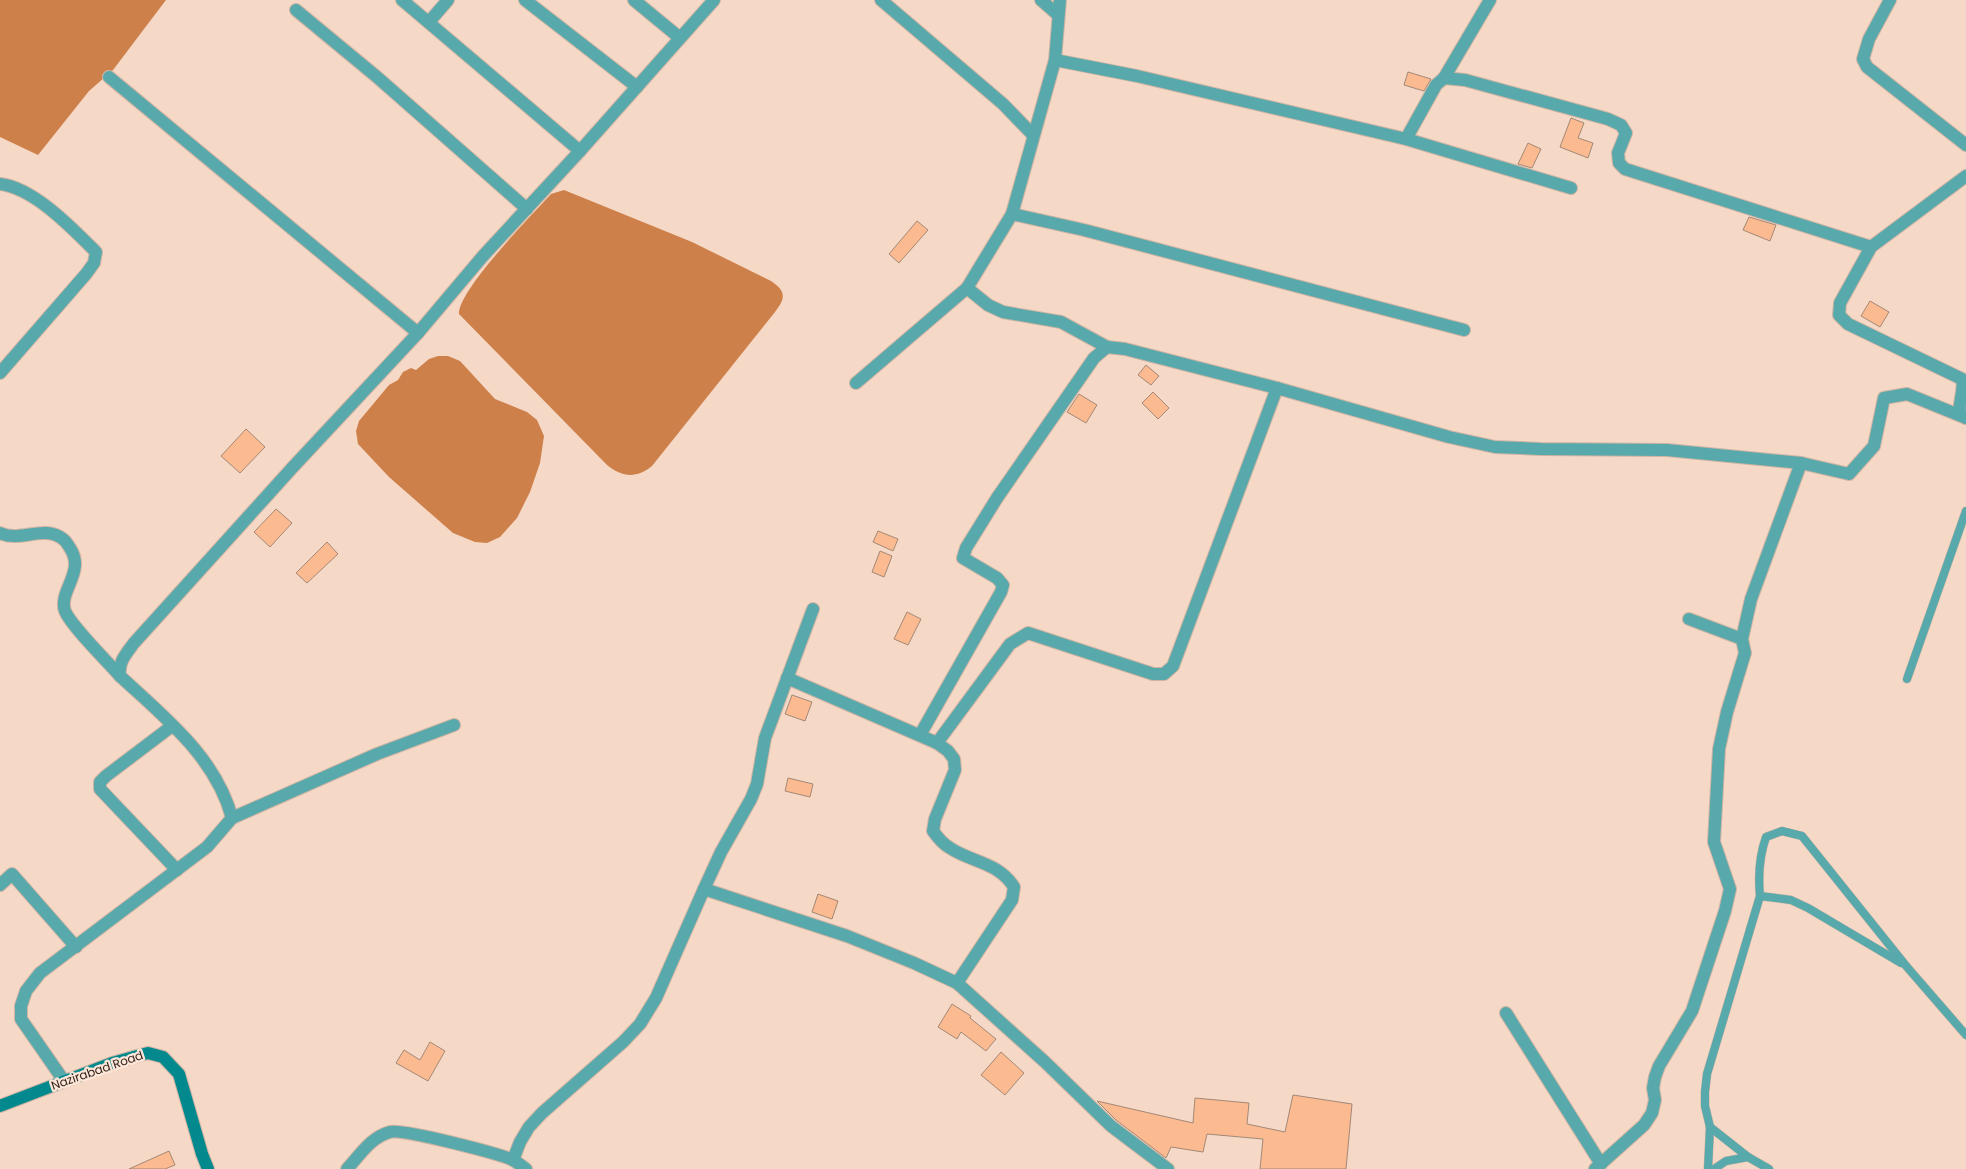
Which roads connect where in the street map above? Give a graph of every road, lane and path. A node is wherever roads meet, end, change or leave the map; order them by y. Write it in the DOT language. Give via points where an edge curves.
graph roads {
  1 [pos="402,0"];
  2 [pos="448,0"];
  3 [pos="525,0"];
  4 [pos="634,0"];
  5 [pos="714,0"];
  6 [pos="881,0"];
  7 [pos="1041,0"];
  8 [pos="1060,0"];
  9 [pos="1490,0"];
  10 [pos="1890,0"];
  11 [pos="296,10"];
  12 [pos="1057,14"];
  13 [pos="429,22"];
  14 [pos="680,38"];
  15 [pos="1055,60"];
  16 [pos="109,77"];
  17 [pos="1444,78"];
  18 [pos="637,87"];
  19 [pos="1033,135"];
  20 [pos="1406,139"];
  21 [pos="1966,144"];
  22 [pos="580,151"];
  23 [pos="1966,176"];
  24 [pos="0,184"];
  25 [pos="1571,188"];
  26 [pos="527,209"];
  27 [pos="1012,214"];
  28 [pos="1871,247"];
  29 [pos="967,288"];
  30 [pos="1464,330"];
  31 [pos="418,333"];
  32 [pos="1108,347"];
  33 [pos="0,373"];
  34 [pos="856,383"];
  35 [pos="1278,388"];
  36 [pos="1966,418"];
  37 [pos="1801,463"];
  38 [pos="1966,511"];
  39 [pos="0,534"];
  40 [pos="813,609"];
  41 [pos="1688,619"];
  42 [pos="1742,639"];
  43 [pos="120,676"];
  44 [pos="787,678"];
  45 [pos="1907,679"];
  46 [pos="454,725"];
  47 [pos="172,726"];
  48 [pos="920,735"];
  49 [pos="937,743"];
  50 [pos="232,818"];
  51 [pos="177,870"];
  52 [pos="0,885"];
  53 [pos="704,889"];
  54 [pos="1760,896"];
  55 [pos="76,947"];
  56 [pos="1907,967"];
  57 [pos="957,983"];
  58 [pos="1506,1013"];
  59 [pos="1966,1035"];
  60 [pos="64,1081"];
  61 [pos="0,1106"];
  62 [pos="1710,1127"];
  63 [pos="1748,1156"];
  64 [pos="513,1160"];
  65 [pos="1598,1167"];
  66 [pos="208,1169"];
  67 [pos="347,1169"];
  68 [pos="526,1169"];
  69 [pos="1168,1169"];
  70 [pos="1708,1169"];
  71 [pos="1714,1169"];
  72 [pos="1769,1169"];
  1 -- 13 [label="street"];
  2 -- 13 [label="street"];
  3 -- 18 [label="street"];
  4 -- 14 [label="street"];
  5 -- 14 [label="street"];
  6 -- 19 [label="street" via="1003,104"];
  7 -- 12 [label="street"];
  8 -- 12 [label="street"];
  9 -- 17 [label="street"];
  10 -- 21 [label="street" via="1869,39 1863,59 1867,68"];
  11 -- 26 [label="street"];
  12 -- 15 [label="street"];
  13 -- 22 [label="street"];
  14 -- 18 [label="street"];
  15 -- 19 [label="street"];
  15 -- 20 [label="street"];
  16 -- 31 [label="street"];
  17 -- 20 [label="street" via="1436,85"];
  17 -- 28 [label="street" via="1465,80 1608,119 1621,125 1626,133 1618,153 1619,163 1625,169"];
  18 -- 22 [label="street"];
  19 -- 27 [label="street"];
  20 -- 25 [label="street"];
  22 -- 26 [label="street"];
  23 -- 28 [label="street"];
  24 -- 33 [label="street" via="28,192 96,252 94,263 86,274"];
  26 -- 31 [label="street"];
  27 -- 29 [label="street"];
  27 -- 30 [label="street"];
  28 -- 36 [label="street" via="1840,304 1839,314 1848,324 1962,379 1964,386 1959,406 1960,413"];
  29 -- 32 [label="street" via="1003,312 1061,322"];
  29 -- 34 [label="street"];
  31 -- 43 [label="street" via="134,643 122,660"];
  32 -- 35 [label="street"];
  32 -- 48 [label="street" via="1094,358 1071,390 966,548 964,558 1003,585"];
  35 -- 37 [label="street" via="1495,447 1667,450"];
  35 -- 49 [label="street" via="1173,666 1164,674 1153,674 1028,633 1010,644"];
  36 -- 37 [label="street" via="1907,394 1884,398 1874,446 1849,474"];
  37 -- 42 [label="street" via="1751,599"];
  38 -- 45 [label="lane"];
  39 -- 43 [label="street" via="19,537 52,533 64,540 73,554 75,567 65,610"];
  40 -- 44 [label="street"];
  41 -- 42 [label="street"];
  42 -- 65 [label="street" via="1744,653 1719,749 1714,842 1730,889 1726,910 1692,1011 1659,1066 1653,1088 1652,1113 1644,1125"];
  43 -- 47 [label="street"];
  44 -- 48 [label="street"];
  44 -- 53 [label="street" via="765,738 757,784"];
  46 -- 50 [label="street" via="377,754"];
  47 -- 50 [label="street" via="194,746 215,777"];
  47 -- 51 [label="street" via="106,776 100,782 100,788"];
  48 -- 49 [label="street"];
  49 -- 57 [label="street" via="948,751 956,770 933,831 951,849 994,867 1007,876 1014,887 1012,900"];
  50 -- 51 [label="street" via="207,847"];
  51 -- 55 [label="street"];
  52 -- 55 [label="street" via="12,874"];
  53 -- 57 [label="street" via="847,936"];
  53 -- 64 [label="street" via="656,998 640,1024 542,1113 529,1127"];
  54 -- 56 [label="lane" via="1791,900 1808,908"];
  54 -- 56 [label="lane" via="1758,872 1766,838 1782,831 1802,836"];
  54 -- 62 [label="lane" via="1707,1074 1705,1106"];
  55 -- 60 [label="street" via="40,973 26,991 21,1006 21,1019"];
  56 -- 59 [label="lane"];
  57 -- 69 [label="street" via="1112,1126"];
  58 -- 65 [label="street"];
  60 -- 61 [label="main road, Nazirabad Road"];
  60 -- 66 [label="main road, Nazirabad Road" via="148,1053 164,1057 179,1074"];
  62 -- 63 [label="lane"];
  62 -- 70 [label="lane"];
  63 -- 71 [label="lane" via="1726,1161"];
  63 -- 72 [label="lane"];
  64 -- 67 [label="street" via="415,1134 391,1131 373,1140"];
  64 -- 68 [label="street"];
}
